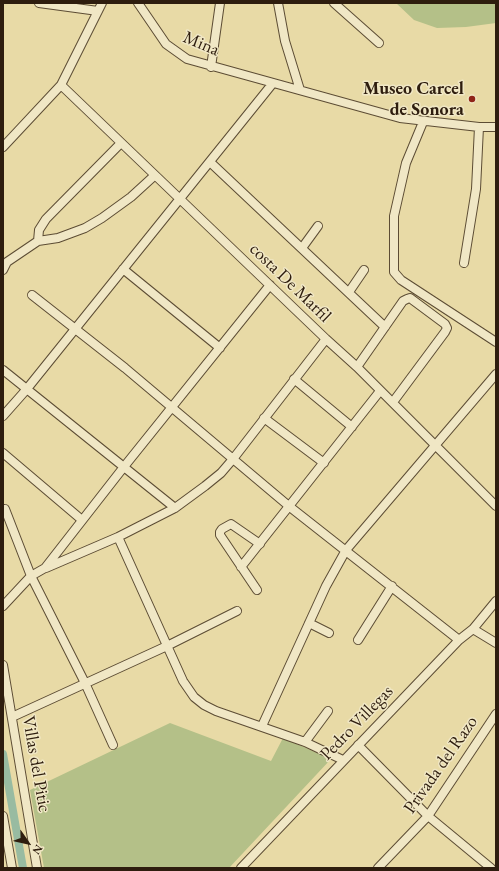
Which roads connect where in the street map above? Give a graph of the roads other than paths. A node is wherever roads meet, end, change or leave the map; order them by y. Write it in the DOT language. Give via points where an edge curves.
graph roads {
  1 [pos="40,3"];
  2 [pos="102,3"];
  3 [pos="138,3"];
  4 [pos="220,3"];
  5 [pos="278,3"];
  6 [pos="334,3"];
  7 [pos="98,11"];
  8 [pos="379,43"];
  9 [pos="211,67"];
  10 [pos="273,83"];
  11 [pos="61,86"];
  12 [pos="300,90"];
  13 [pos="423,122"];
  14 [pos="479,127"];
  15 [pos="496,127"];
  16 [pos="120,144"];
  17 [pos="3,147"];
  18 [pos="210,162"];
  19 [pos="154,176"];
  20 [pos="180,199"];
  21 [pos="318,226"];
  22 [pos="38,241"];
  23 [pos="302,248"];
  24 [pos="464,264"];
  25 [pos="124,269"];
  26 [pos="3,270"];
  27 [pos="364,270"];
  28 [pos="270,285"];
  29 [pos="349,292"];
  30 [pos="32,295"];
  31 [pos="385,327"];
  32 [pos="75,328"];
  33 [pos="326,339"];
  34 [pos="496,342"];
  35 [pos="220,348"];
  36 [pos="357,367"];
  37 [pos="3,370"];
  38 [pos="496,374"];
  39 [pos="294,379"];
  40 [pos="26,390"];
  41 [pos="380,391"];
  42 [pos="393,402"];
  43 [pos="172,408"];
  44 [pos="3,416"];
  45 [pos="264,418"];
  46 [pos="352,427"];
  47 [pos="435,445"];
  48 [pos="3,453"];
  49 [pos="233,459"];
  50 [pos="324,463"];
  51 [pos="123,468"];
  52 [pos="290,506"];
  53 [pos="496,506"];
  54 [pos="175,508"];
  55 [pos="5,509"];
  56 [pos="82,520"];
  57 [pos="118,537"];
  58 [pos="260,544"];
  59 [pos="346,550"];
  60 [pos="241,567"];
  61 [pos="45,568"];
  62 [pos="31,576"];
  63 [pos="392,586"];
  64 [pos="257,590"];
  65 [pos="496,601"];
  66 [pos="3,606"];
  67 [pos="237,611"];
  68 [pos="309,623"];
  69 [pos="472,629"];
  70 [pos="329,633"];
  71 [pos="358,640"];
  72 [pos="459,640"];
  73 [pos="496,643"];
  74 [pos="167,646"];
  75 [pos="3,665"];
  76 [pos="85,683"];
  77 [pos="328,711"];
  78 [pos="496,714"];
  79 [pos="12,717"];
  80 [pos="262,726"];
  81 [pos="305,742"];
  82 [pos="113,745"];
  83 [pos="358,745"];
  84 [pos="343,760"];
  85 [pos="3,816"];
  86 [pos="428,816"];
  87 [pos="12,868"];
  88 [pos="37,868"];
  89 [pos="241,868"];
  90 [pos="378,868"];
  91 [pos="491,868"];
  1 -- 7 [label="street"];
  2 -- 7 [label="street"];
  3 -- 9 [label="street, Mina" via="166,44 187,59"];
  4 -- 9 [label="street"];
  5 -- 12 [label="street" via="285,41"];
  6 -- 8 [label="street"];
  7 -- 11 [label="street"];
  9 -- 10 [label="street, Mina"];
  10 -- 12 [label="street, Mina"];
  10 -- 18 [label="street"];
  11 -- 16 [label="street, costa De Marfil"];
  11 -- 17 [label="street"];
  12 -- 13 [label="street, Mina"];
  13 -- 14 [label="street, Mina"];
  13 -- 34 [label="street" via="406,163 394,216 394,272 401,280"];
  14 -- 15 [label="street, Mina"];
  14 -- 24 [label="street" via="476,189"];
  16 -- 19 [label="street, costa De Marfil"];
  16 -- 22 [label="street" via="46,219 39,230"];
  18 -- 20 [label="street"];
  18 -- 23 [label="street"];
  19 -- 20 [label="street, costa De Marfil"];
  19 -- 22 [label="street" via="131,197 85,228 58,238"];
  20 -- 25 [label="street"];
  20 -- 28 [label="street, costa De Marfil"];
  21 -- 23 [label="street"];
  22 -- 26 [label="street" via="11,259"];
  23 -- 29 [label="street"];
  25 -- 32 [label="street"];
  25 -- 35 [label="street"];
  27 -- 29 [label="street"];
  28 -- 33 [label="street, costa De Marfil"];
  28 -- 35 [label="street"];
  29 -- 31 [label="street"];
  30 -- 32 [label="street"];
  31 -- 36 [label="street"];
  31 -- 42 [label="street" via="403,301 410,298 447,328"];
  32 -- 40 [label="street"];
  32 -- 43 [label="street"];
  33 -- 36 [label="street, costa De Marfil"];
  33 -- 39 [label="street"];
  35 -- 43 [label="street"];
  36 -- 41 [label="street, costa De Marfil"];
  37 -- 40 [label="street"];
  38 -- 47 [label="street"];
  39 -- 45 [label="street"];
  39 -- 46 [label="street"];
  40 -- 44 [label="street"];
  40 -- 51 [label="street"];
  41 -- 42 [label="street, costa De Marfil"];
  41 -- 46 [label="street"];
  42 -- 47 [label="street, costa De Marfil"];
  43 -- 49 [label="street"];
  43 -- 51 [label="street"];
  45 -- 49 [label="street"];
  45 -- 50 [label="street"];
  46 -- 50 [label="street"];
  47 -- 53 [label="street, costa De Marfil"];
  47 -- 59 [label="street"];
  48 -- 56 [label="street"];
  49 -- 52 [label="street"];
  49 -- 54 [label="street" via="221,473"];
  50 -- 52 [label="street"];
  51 -- 54 [label="street"];
  51 -- 56 [label="street"];
  52 -- 58 [label="street"];
  52 -- 59 [label="street"];
  54 -- 57 [label="street"];
  55 -- 62 [label="street"];
  56 -- 61 [label="street"];
  57 -- 61 [label="street"];
  57 -- 74 [label="street"];
  58 -- 60 [label="street"];
  58 -- 60 [label="street" via="231,524 222,529 220,535"];
  59 -- 63 [label="street"];
  59 -- 68 [label="street"];
  60 -- 64 [label="street"];
  61 -- 62 [label="street"];
  62 -- 66 [label="street"];
  62 -- 76 [label="street"];
  63 -- 71 [label="street"];
  63 -- 72 [label="street"];
  65 -- 69 [label="street, Pedro Villegas"];
  67 -- 74 [label="street"];
  68 -- 70 [label="street"];
  68 -- 80 [label="street"];
  69 -- 72 [label="street, Pedro Villegas"];
  69 -- 73 [label="street"];
  72 -- 83 [label="street, Pedro Villegas"];
  74 -- 76 [label="street"];
  74 -- 80 [label="street" via="183,681 194,697 204,705"];
  75 -- 79 [label="street, Villas del Pitic"];
  76 -- 79 [label="street"];
  76 -- 82 [label="street"];
  77 -- 81 [label="street"];
  78 -- 86 [label="street, Privada del Razo"];
  79 -- 88 [label="street, Villas del Pitic"];
  80 -- 81 [label="street"];
  81 -- 84 [label="street"];
  83 -- 84 [label="street, Pedro Villegas"];
  83 -- 86 [label="street"];
  84 -- 89 [label="street, Pedro Villegas"];
  85 -- 87 [label="street"];
  86 -- 90 [label="street, Privada del Razo"];
  86 -- 91 [label="street"];
}
